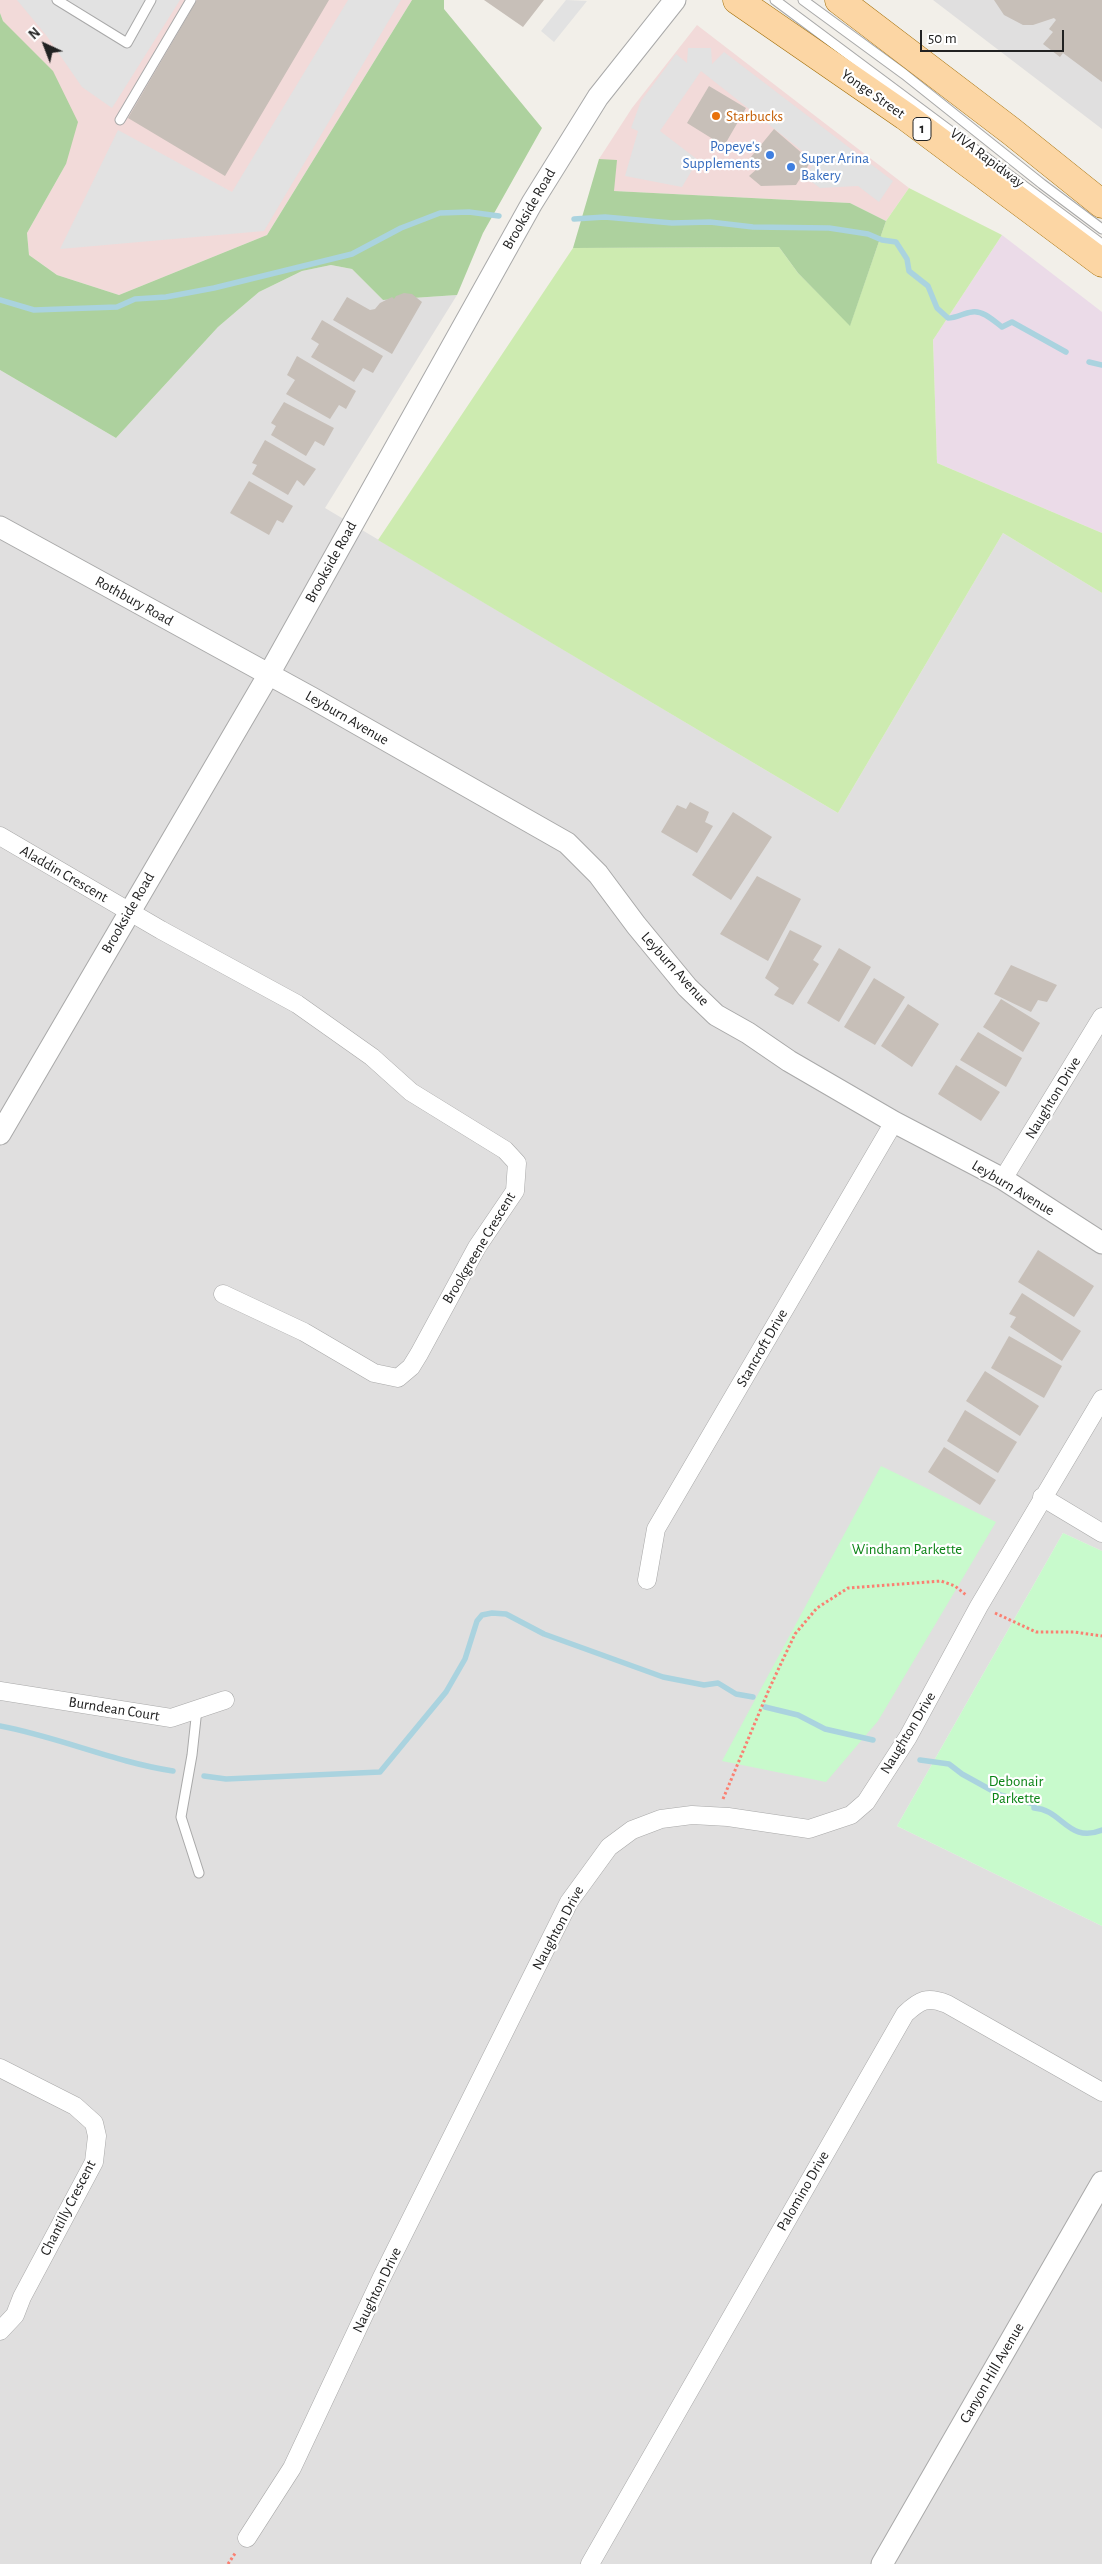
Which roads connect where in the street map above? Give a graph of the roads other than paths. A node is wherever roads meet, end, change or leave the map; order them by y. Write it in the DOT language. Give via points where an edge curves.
graph roads {
  1 [pos="57,0"];
  2 [pos="151,0"];
  3 [pos="191,0"];
  4 [pos="675,0"];
  5 [pos="737,0"];
  6 [pos="775,0"];
  7 [pos="803,0"];
  8 [pos="839,0"];
  9 [pos="120,120"];
  10 [pos="1102,204"];
  11 [pos="1102,228"];
  12 [pos="1102,244"];
  13 [pos="1102,263"];
  14 [pos="0,527"];
  15 [pos="269,674"];
  16 [pos="0,836"];
  17 [pos="128,911"];
  18 [pos="1102,1017"];
  19 [pos="894,1122"];
  20 [pos="0,1134"];
  21 [pos="1003,1179"];
  22 [pos="1102,1243"];
  23 [pos="223,1294"];
  24 [pos="1102,1399"];
  25 [pos="1042,1497"];
  26 [pos="1102,1533"];
  27 [pos="647,1580"];
  28 [pos="0,1691"];
  29 [pos="226,1700"];
  30 [pos="197,1709"];
  31 [pos="200,1873"];
  32 [pos="0,2068"];
  33 [pos="1102,2092"];
  34 [pos="1102,2182"];
  35 [pos="0,2331"];
  36 [pos="247,2538"];
  37 [pos="590,2564"];
  38 [pos="882,2564"];
  1 -- 2 [label="lane" via="127,43"];
  3 -- 9 [label="lane"];
  4 -- 15 [label="street, Brookside Road" via="598,97 532,202"];
  5 -- 13 [label="main road, Yonge Street / 1" via="905,116"];
  6 -- 12 [label="lane, VIVA Rapidway"];
  7 -- 11 [label="lane, VIVA Rapidway"];
  8 -- 10 [label="main road"];
  14 -- 15 [label="street, Rothbury Road"];
  15 -- 17 [label="street, Brookside Road"];
  15 -- 19 [label="street, Leyburn Avenue" via="567,843 598,874 636,925 716,1015"];
  16 -- 17 [label="street, Aladdin Crescent"];
  17 -- 20 [label="street, Brookside Road"];
  17 -- 23 [label="street, Brookgreene Crescent" via="297,1004 372,1057 411,1092 505,1150 517,1163 515,1191 477,1247 411,1367 398,1378 374,1373 304,1332"];
  18 -- 21 [label="street, Naughton Drive"];
  19 -- 21 [label="street, Leyburn Avenue"];
  19 -- 27 [label="street, Stancroft Drive" via="656,1529"];
  21 -- 22 [label="street, Leyburn Avenue"];
  24 -- 25 [label="street, Naughton Drive"];
  25 -- 26 [label="street"];
  25 -- 36 [label="street, Naughton Drive" via="908,1737 866,1802 851,1815 809,1829 716,1816 661,1819 632,1830 609,1847 582,1881 390,2261 292,2468"];
  28 -- 30 [label="street, Burndean Court" via="171,1718"];
  29 -- 30 [label="street, Burndean Court"];
  30 -- 31 [label="lane" via="181,1817"];
  32 -- 35 [label="street, Chantilly Crescent" via="75,2106 94,2123 97,2136 94,2162 15,2315"];
  33 -- 37 [label="street, Palomino Drive" via="947,2004 935,1999 918,2002 906,2014"];
  34 -- 38 [label="street, Canyon Hill Avenue"];
}
